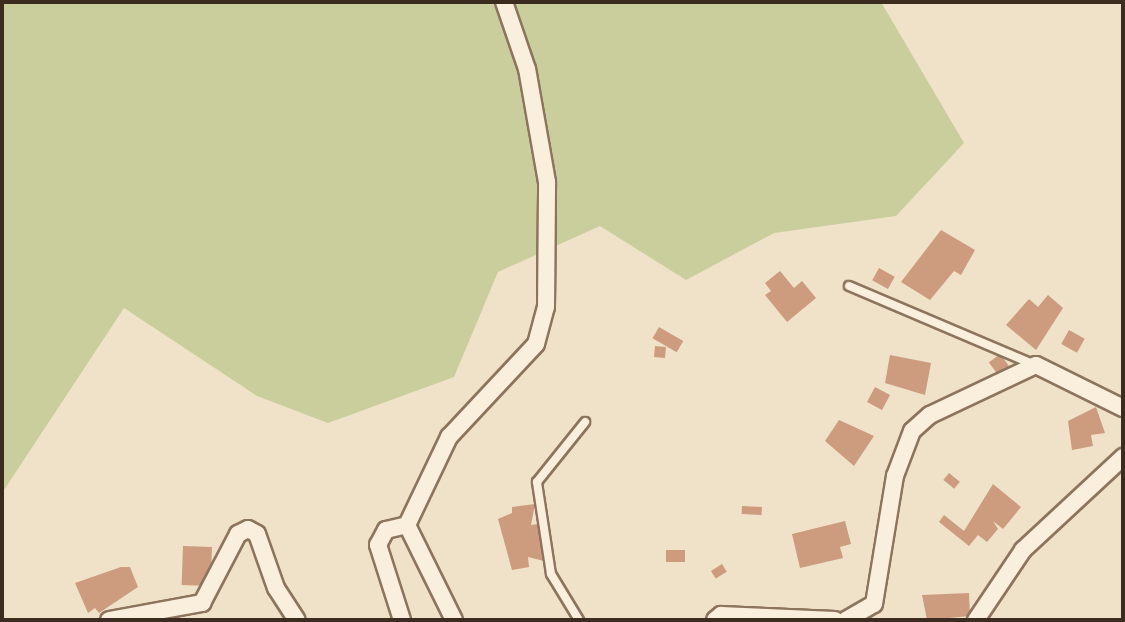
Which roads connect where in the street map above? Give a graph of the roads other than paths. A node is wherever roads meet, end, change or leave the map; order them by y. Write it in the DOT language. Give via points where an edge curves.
graph roads {
  1 [pos="504,2"];
  2 [pos="849,286"];
  3 [pos="1036,365"];
  4 [pos="1123,408"];
  5 [pos="584,422"];
  6 [pos="1123,457"];
  7 [pos="407,525"];
  8 [pos="109,620"];
  9 [pos="297,620"];
  10 [pos="402,620"];
  11 [pos="454,620"];
  12 [pos="579,620"];
  13 [pos="715,620"];
  14 [pos="835,620"];
  15 [pos="846,620"];
  16 [pos="975,620"];
  1 -- 7 [label="street" via="527,69 547,182 547,307 536,344 449,436"];
  2 -- 3 [label="lane"];
  3 -- 4 [label="street"];
  3 -- 15 [label="street" via="912,431 895,476 882,583 874,604"];
  5 -- 12 [label="lane" via="558,448 537,482 551,574"];
  6 -- 16 [label="street" via="1023,550"];
  7 -- 10 [label="street" via="386,530 378,545"];
  7 -- 11 [label="street"];
  8 -- 9 [label="street" via="202,603 238,534 248,529 257,534 276,588"];
  13 -- 14 [label="street" via="780,615"];
}
